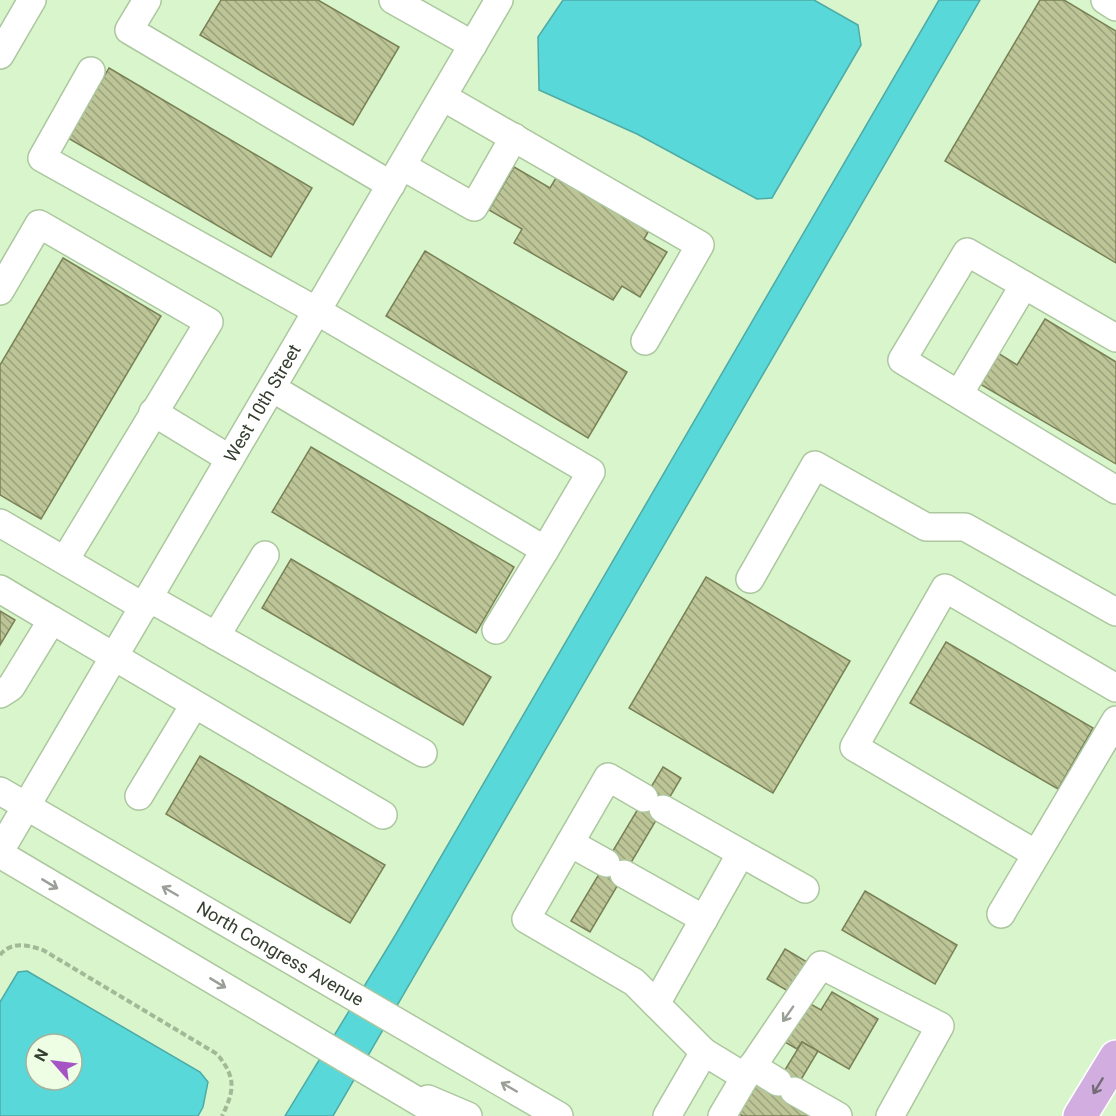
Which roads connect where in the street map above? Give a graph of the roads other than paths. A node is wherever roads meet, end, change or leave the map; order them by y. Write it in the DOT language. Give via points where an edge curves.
graph roads {
  1 [pos="32,0"];
  2 [pos="147,0"];
  3 [pos="393,0"];
  4 [pos="499,0"];
  5 [pos="1105,0"];
  6 [pos="1116,7"];
  7 [pos="473,45"];
  8 [pos="0,55"];
  9 [pos="91,71"];
  10 [pos="443,97"];
  11 [pos="514,137"];
  12 [pos="396,176"];
  13 [pos="1024,285"];
  14 [pos="0,291"];
  15 [pos="317,311"];
  16 [pos="1116,338"];
  17 [pos="645,340"];
  18 [pos="272,388"];
  19 [pos="958,394"];
  20 [pos="153,412"];
  21 [pos="230,459"];
  22 [pos="1116,490"];
  23 [pos="0,523"];
  24 [pos="545,550"];
  25 [pos="265,555"];
  26 [pos="65,560"];
  27 [pos="750,579"];
  28 [pos="0,589"];
  29 [pos="146,602"];
  30 [pos="1116,612"];
  31 [pos="52,620"];
  32 [pos="496,630"];
  33 [pos="216,636"];
  34 [pos="115,656"];
  35 [pos="1116,688"];
  36 [pos="0,694"];
  37 [pos="194,705"];
  38 [pos="1116,720"];
  39 [pos="423,753"];
  40 [pos="0,791"];
  41 [pos="139,796"];
  42 [pos="27,807"];
  43 [pos="383,815"];
  44 [pos="570,843"];
  45 [pos="0,853"];
  46 [pos="741,853"];
  47 [pos="1036,854"];
  48 [pos="805,888"];
  49 [pos="1001,914"];
  50 [pos="704,919"];
  51 [pos="656,1004"];
  52 [pos="704,1052"];
  53 [pos="1116,1057"];
  54 [pos="749,1071"];
  55 [pos="370,1073"];
  56 [pos="443,1116"];
  57 [pos="468,1116"];
  58 [pos="559,1116"];
  59 [pos="667,1116"];
  60 [pos="722,1116"];
  61 [pos="838,1116"];
  62 [pos="890,1116"];
  63 [pos="1080,1116"];
  1 -- 8 [label="street"];
  2 -- 12 [label="street" via="129,30"];
  3 -- 7 [label="street"];
  4 -- 7 [label="street, West 10th Street"];
  5 -- 6 [label="street"];
  7 -- 10 [label="street, West 10th Street"];
  9 -- 15 [label="street" via="42,158"];
  10 -- 11 [label="street"];
  10 -- 12 [label="street, West 10th Street"];
  11 -- 12 [label="street" via="474,207"];
  11 -- 17 [label="street" via="700,245"];
  12 -- 15 [label="street, West 10th Street"];
  13 -- 16 [label="street"];
  13 -- 19 [label="street"];
  13 -- 19 [label="street" via="967,252 902,360"];
  14 -- 20 [label="street" via="39,224 209,322"];
  15 -- 18 [label="street, West 10th Street"];
  15 -- 24 [label="street" via="591,472"];
  18 -- 21 [label="street, West 10th Street"];
  18 -- 24 [label="street"];
  19 -- 22 [label="street"];
  20 -- 21 [label="street"];
  20 -- 26 [label="street"];
  21 -- 29 [label="street, West 10th Street"];
  23 -- 26 [label="street"];
  24 -- 32 [label="street"];
  25 -- 33 [label="street"];
  26 -- 29 [label="street"];
  27 -- 30 [label="street" via="815,465 926,527 964,527"];
  28 -- 31 [label="street"];
  29 -- 33 [label="street"];
  29 -- 34 [label="street, West 10th Street"];
  31 -- 34 [label="street"];
  31 -- 36 [label="street" via="11,687"];
  33 -- 39 [label="street"];
  34 -- 37 [label="street"];
  34 -- 42 [label="street, West 10th Street"];
  35 -- 47 [label="street" via="945,588 854,747"];
  37 -- 41 [label="street"];
  37 -- 43 [label="street"];
  38 -- 47 [label="street"];
  40 -- 42 [label="street, North Congress Avenue"];
  42 -- 45 [label="street, West 10th Street"];
  58 -- 42 [label="street, North Congress Avenue, one-way"];
  44 -- 46 [label="street" via="608,777"];
  44 -- 50 [label="street"];
  44 -- 51 [label="street" via="526,919 634,982"];
  45 -- 55 [label="street, one-way"];
  46 -- 48 [label="street"];
  46 -- 50 [label="street"];
  47 -- 49 [label="street"];
  50 -- 51 [label="street"];
  51 -- 52 [label="street"];
  52 -- 54 [label="street"];
  52 -- 59 [label="street"];
  53 -- 63 [label="main road, one-way"];
  54 -- 60 [label="street"];
  54 -- 61 [label="street" via="786,1086"];
  62 -- 54 [label="street, one-way" via="940,1026 821,965"];
  55 -- 56 [label="street"];
  55 -- 57 [label="street"];
}
